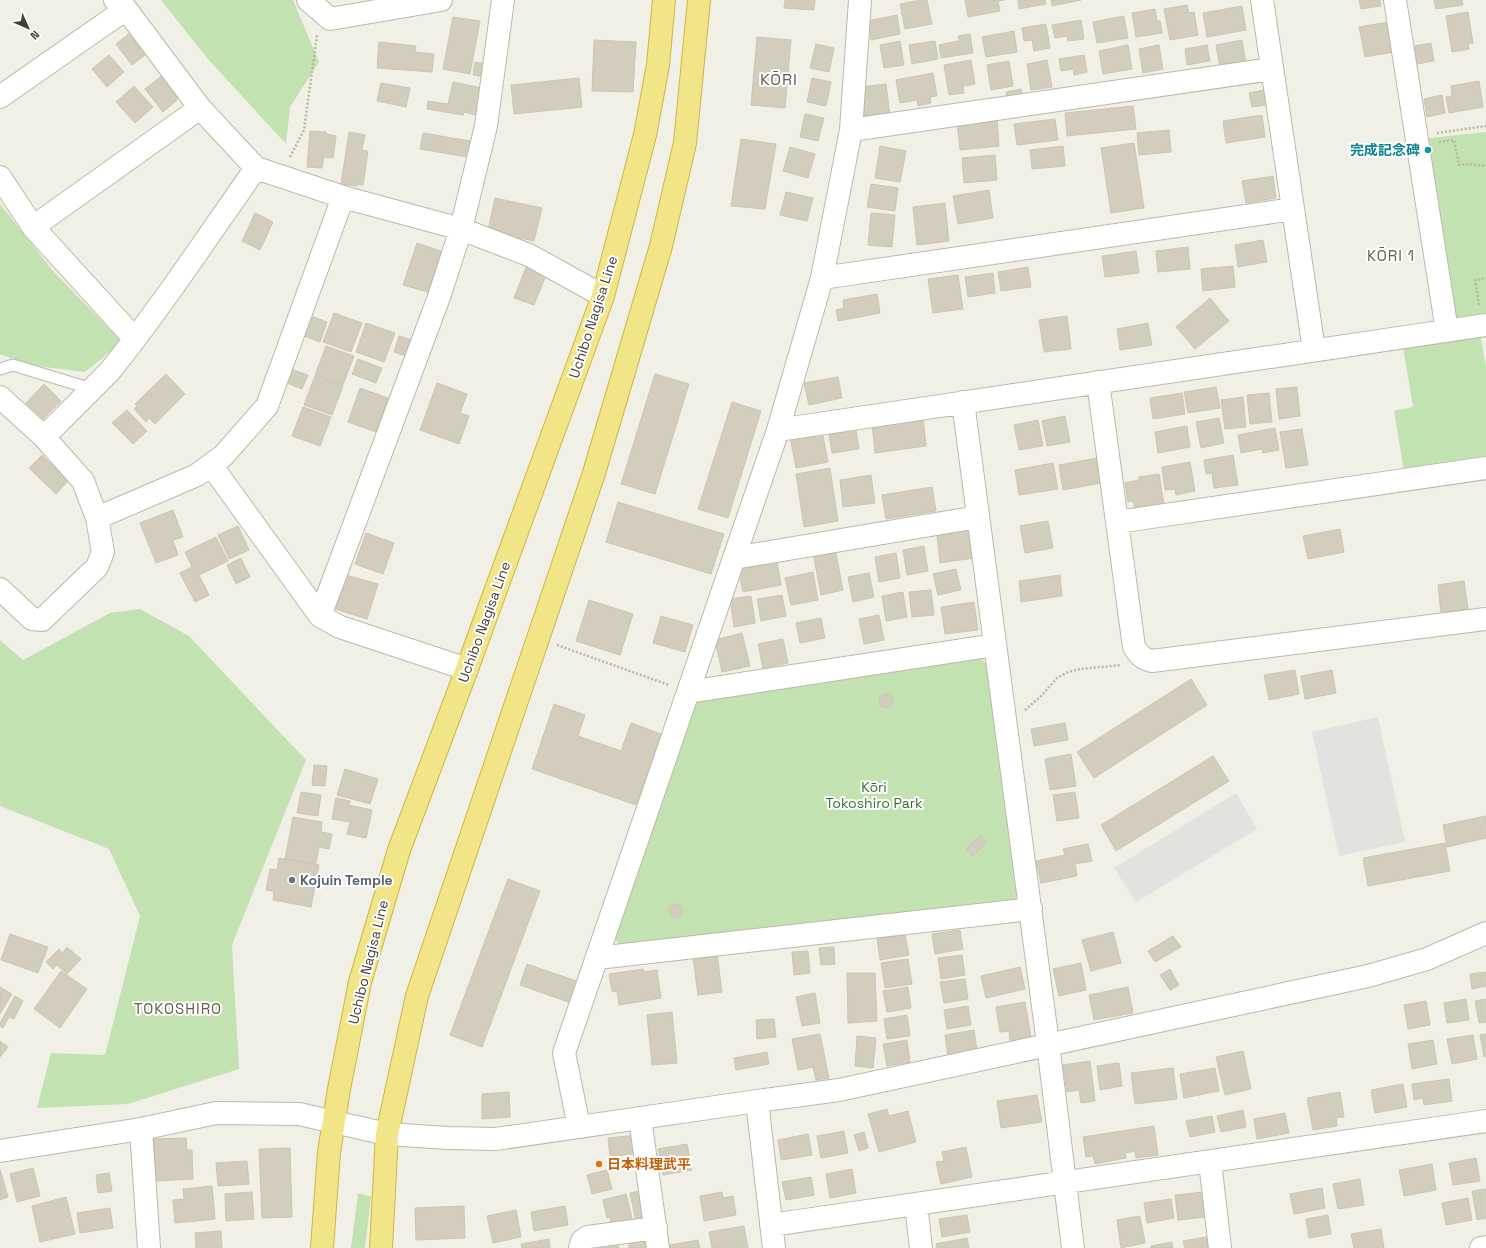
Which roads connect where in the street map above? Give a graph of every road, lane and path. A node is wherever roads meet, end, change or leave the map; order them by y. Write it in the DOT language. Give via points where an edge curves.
graph roads {
  1 [pos="441,0"];
  2 [pos="503,0"];
  3 [pos="664,0"];
  4 [pos="699,0"];
  5 [pos="860,0"];
  6 [pos="1262,0"];
  7 [pos="1395,0"];
  8 [pos="121,5"];
  9 [pos="314,5"];
  10 [pos="1272,69"];
  11 [pos="0,97"];
  12 [pos="200,108"];
  13 [pos="1486,126"];
  14 [pos="851,130"];
  15 [pos="1416,140"];
  16 [pos="1486,166"];
  17 [pos="256,168"];
  18 [pos="280,176"];
  19 [pos="0,177"];
  20 [pos="343,197"];
  21 [pos="1293,209"];
  22 [pos="33,227"];
  23 [pos="461,229"];
  24 [pos="822,278"];
  25 [pos="1486,278"];
  26 [pos="603,296"];
  27 [pos="1484,325"];
  28 [pos="1446,331"];
  29 [pos="135,339"];
  30 [pos="1314,350"];
  31 [pos="0,369"];
  32 [pos="1098,382"];
  33 [pos="92,390"];
  34 [pos="0,397"];
  35 [pos="963,402"];
  36 [pos="778,430"];
  37 [pos="44,437"];
  38 [pos="211,465"];
  39 [pos="1486,468"];
  40 [pos="978,517"];
  41 [pos="97,518"];
  42 [pos="1117,522"];
  43 [pos="734,558"];
  44 [pos="0,589"];
  45 [pos="320,616"];
  46 [pos="1486,619"];
  47 [pos="552,644"];
  48 [pos="995,645"];
  49 [pos="1152,661"];
  50 [pos="467,669"];
  51 [pos="688,692"];
  52 [pos="1006,725"];
  53 [pos="1030,909"];
  54 [pos="1486,933"];
  55 [pos="597,958"];
  56 [pos="1048,1044"];
  57 [pos="756,1101"];
  58 [pos="640,1118"];
  59 [pos="334,1121"];
  60 [pos="1486,1121"];
  61 [pos="579,1127"];
  62 [pos="141,1129"];
  63 [pos="387,1134"];
  64 [pos="0,1152"];
  65 [pos="1210,1162"];
  66 [pos="1065,1182"];
  67 [pos="916,1204"];
  68 [pos="771,1225"];
  69 [pos="657,1238"];
  70 [pos="1486,1247"];
  71 [pos="149,1248"];
  72 [pos="322,1248"];
  73 [pos="381,1248"];
  74 [pos="580,1248"];
  75 [pos="774,1248"];
  76 [pos="921,1248"];
  77 [pos="1073,1248"];
  78 [pos="1220,1248"];
  79 [pos="1481,1248"];
  1 -- 9 [label="street" via="330,19"];
  2 -- 23 [label="street" via="486,126"];
  3 -- 26 [label="highway, Uchibo Nagisa Line" via="658,65 646,135"];
  4 -- 63 [label="highway" via="685,143 661,246 594,473 417,996"];
  5 -- 14 [label="street"];
  6 -- 10 [label="street"];
  7 -- 15 [label="street"];
  8 -- 11 [label="street"];
  8 -- 12 [label="street"];
  9 -- 18 [label="path" via="304,130"];
  10 -- 14 [label="street"];
  10 -- 21 [label="street"];
  12 -- 17 [label="street"];
  12 -- 22 [label="street"];
  13 -- 15 [label="path"];
  14 -- 24 [label="street"];
  15 -- 16 [label="path" via="1454,140 1459,165"];
  15 -- 28 [label="street"];
  17 -- 18 [label="street"];
  17 -- 29 [label="street"];
  18 -- 20 [label="street"];
  19 -- 22 [label="street"];
  20 -- 23 [label="street"];
  20 -- 38 [label="street" via="267,406 223,456"];
  21 -- 24 [label="street"];
  21 -- 30 [label="street"];
  22 -- 29 [label="street"];
  23 -- 26 [label="street" via="529,255"];
  23 -- 45 [label="street" via="439,297"];
  24 -- 36 [label="street"];
  25 -- 27 [label="path" via="1475,280"];
  26 -- 50 [label="highway, Uchibo Nagisa Line"];
  27 -- 28 [label="street"];
  28 -- 30 [label="street"];
  29 -- 33 [label="street"];
  30 -- 32 [label="street"];
  31 -- 33 [label="lane" via="13,365"];
  32 -- 35 [label="street"];
  32 -- 42 [label="street"];
  33 -- 37 [label="street"];
  34 -- 37 [label="street"];
  35 -- 36 [label="street"];
  35 -- 40 [label="street"];
  36 -- 43 [label="street"];
  37 -- 41 [label="street" via="83,481"];
  38 -- 41 [label="street" via="197,475"];
  38 -- 45 [label="street"];
  39 -- 42 [label="street"];
  40 -- 43 [label="street"];
  40 -- 48 [label="street"];
  41 -- 44 [label="street" via="103,552 97,567 42,620 32,619"];
  42 -- 49 [label="street" via="1134,647 1138,655"];
  43 -- 51 [label="street"];
  45 -- 50 [label="street" via="340,627"];
  46 -- 49 [label="street"];
  47 -- 51 [label="path"];
  48 -- 51 [label="street"];
  48 -- 52 [label="street"];
  49 -- 52 [label="path" via="1068,672 1057,678 1041,696"];
  50 -- 59 [label="highway, Uchibo Nagisa Line" via="394,864 360,982"];
  51 -- 55 [label="street"];
  52 -- 53 [label="street"];
  53 -- 55 [label="street"];
  53 -- 56 [label="street"];
  54 -- 56 [label="street" via="1427,959 1368,976"];
  55 -- 61 [label="street" via="564,1053"];
  56 -- 57 [label="street" via="839,1090"];
  56 -- 66 [label="street"];
  57 -- 58 [label="street"];
  57 -- 68 [label="street"];
  58 -- 61 [label="street"];
  58 -- 69 [label="street"];
  59 -- 62 [label="street" via="299,1114 216,1113"];
  59 -- 63 [label="street"];
  59 -- 72 [label="highway, Uchibo Nagisa Line" via="329,1152"];
  60 -- 65 [label="street"];
  61 -- 63 [label="street" via="496,1139"];
  62 -- 64 [label="street"];
  62 -- 71 [label="street"];
  63 -- 73 [label="highway"];
  65 -- 66 [label="street"];
  65 -- 78 [label="street"];
  66 -- 67 [label="street"];
  66 -- 77 [label="street"];
  67 -- 68 [label="street"];
  67 -- 76 [label="street"];
  68 -- 75 [label="street"];
  69 -- 74 [label="street" via="588,1237 582,1241"];
  70 -- 79 [label="street"];
}
